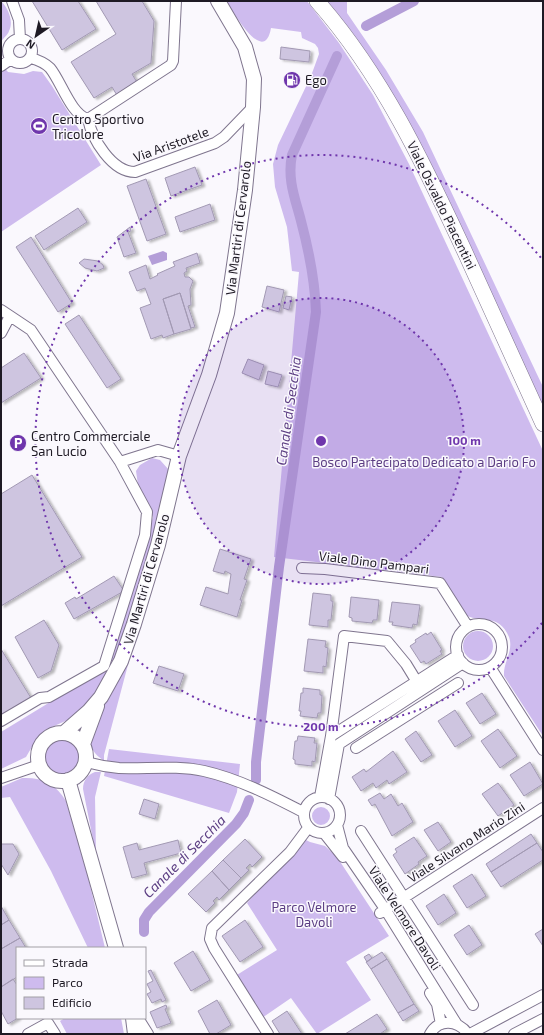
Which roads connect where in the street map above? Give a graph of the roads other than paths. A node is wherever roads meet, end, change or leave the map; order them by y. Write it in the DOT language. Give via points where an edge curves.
graph roads {
  1 [pos="12,1"];
  2 [pos="176,1"];
  3 [pos="218,1"];
  4 [pos="317,1"];
  5 [pos="20,39"];
  6 [pos="30,58"];
  7 [pos="11,59"];
  8 [pos="1,66"];
  9 [pos="253,107"];
  10 [pos="88,119"];
  11 [pos="1,310"];
  12 [pos="10,316"];
  13 [pos="1,333"];
  14 [pos="543,424"];
  15 [pos="179,456"];
  16 [pos="120,462"];
  17 [pos="302,568"];
  18 [pos="468,627"];
  19 [pos="461,659"];
  20 [pos="490,667"];
  21 [pos="417,682"];
  22 [pos="458,683"];
  23 [pos="412,696"];
  24 [pos="101,697"];
  25 [pos="418,707"];
  26 [pos="1,721"];
  27 [pos="65,732"];
  28 [pos="331,736"];
  29 [pos="83,744"];
  30 [pos="356,748"];
  31 [pos="543,750"];
  32 [pos="86,762"];
  33 [pos="39,765"];
  34 [pos="1,778"];
  35 [pos="68,780"];
  36 [pos="325,798"];
  37 [pos="543,808"];
  38 [pos="303,812"];
  39 [pos="337,825"];
  40 [pos="308,828"];
  41 [pos="361,831"];
  42 [pos="324,834"];
  43 [pos="404,897"];
  44 [pos="382,911"];
  45 [pos="116,947"];
  46 [pos="543,995"];
  47 [pos="473,1005"];
  48 [pos="133,1019"];
  49 [pos="139,1019"];
  50 [pos="543,1019"];
  51 [pos="456,1023"];
  52 [pos="441,1024"];
  53 [pos="28,1034"];
  54 [pos="55,1034"];
  55 [pos="135,1034"];
  56 [pos="148,1034"];
  57 [pos="268,1034"];
  58 [pos="430,1034"];
  59 [pos="469,1034"];
  60 [pos="514,1034"];
  1 -- 5 [label="street" via="19,20"];
  2 -- 10 [label="street" via="171,65"];
  3 -- 9 [label="main road, Via Martiri di Cervarolo" via="242,39 251,64 254,79"];
  4 -- 14 [label="main road, Viale Osvaldo Piacentini" via="365,62 399,117 428,172"];
  5 -- 6 [label="street" via="28,41 32,47"];
  5 -- 7 [label="street" via="10,44 8,52"];
  6 -- 7 [label="street, Via Aristotele" via="21,63"];
  6 -- 10 [label="street, Via Aristotele" via="39,60 50,68 78,112"];
  7 -- 8 [label="street"];
  9 -- 10 [label="street, Via Aristotele" via="224,137 215,142 135,172 124,170 111,161 92,132"];
  9 -- 15 [label="main road, Via Martiri di Cervarolo" via="245,190 227,313 209,375"];
  11 -- 12 [label="street"];
  12 -- 13 [label="street"];
  12 -- 16 [label="street, Via Martiri di Cervarolo" via="31,330"];
  15 -- 16 [label="street" via="158,450"];
  15 -- 24 [label="main road, Via Martiri di Cervarolo" via="158,545 134,624 121,662"];
  16 -- 26 [label="street, Via Martiri di Cervarolo" via="147,512 147,521 145,536 104,666"];
  17 -- 18 [label="street, Viale Dino Pampari" via="440,583"];
  18 -- 19 [label="street" via="457,642"];
  18 -- 20 [label="street" via="482,624 489,626 499,636 502,650 496,663"];
  19 -- 20 [label="street" via="476,670"];
  19 -- 21 [label="street"];
  19 -- 23 [label="street"];
  20 -- 31 [label="street"];
  21 -- 28 [label="street"];
  21 -- 28 [label="street" via="387,641 344,636"];
  22 -- 25 [label="street"];
  23 -- 25 [label="street"];
  23 -- 36 [label="street" via="339,744"];
  24 -- 27 [label="main road, Via Martiri di Cervarolo"];
  24 -- 29 [label="main road, Via Martiri di Cervarolo"];
  25 -- 30 [label="street"];
  27 -- 29 [label="main road" via="75,736"];
  27 -- 33 [label="main road, Via Martiri di Cervarolo" via="51,734 41,744 38,751"];
  28 -- 36 [label="street"];
  29 -- 32 [label="main road"];
  32 -- 35 [label="main road" via="79,774"];
  32 -- 38 [label="street" via="118,768 203,771 262,792"];
  33 -- 34 [label="street"];
  33 -- 35 [label="main road" via="47,776 54,780"];
  35 -- 45 [label="main road"];
  36 -- 38 [label="street" via="310,801"];
  36 -- 39 [label="street, Viale Velmore Davoli" via="336,803 339,809 340,819"];
  37 -- 43 [label="street, Viale Silvano Mario Zini"];
  38 -- 40 [label="street"];
  39 -- 42 [label="street"];
  39 -- 44 [label="street, Viale Velmore Davoli" via="343,848"];
  40 -- 42 [label="street, Viale Velmore Davoli"];
  40 -- 57 [label="street" via="290,852 212,928 210,939 214,948"];
  41 -- 43 [label="street, Viale Silvano Mario Zini"];
  42 -- 44 [label="street, Viale Velmore Davoli"];
  43 -- 44 [label="street, Viale Silvano Mario Zini"];
  43 -- 47 [label="street, Viale Silvano Mario Zini"];
  44 -- 51 [label="street, Viale Velmore Davoli"];
  44 -- 52 [label="street, Viale Velmore Davoli" via="437,1004"];
  46 -- 59 [label="street"];
  48 -- 55 [label="main road"];
  49 -- 56 [label="street"];
  50 -- 60 [label="street"];
  51 -- 52 [label="street"];
  51 -- 59 [label="street, Viale Velmore Davoli"];
  52 -- 58 [label="street"];
  53 -- 54 [label="street" via="48,1022"];
}
